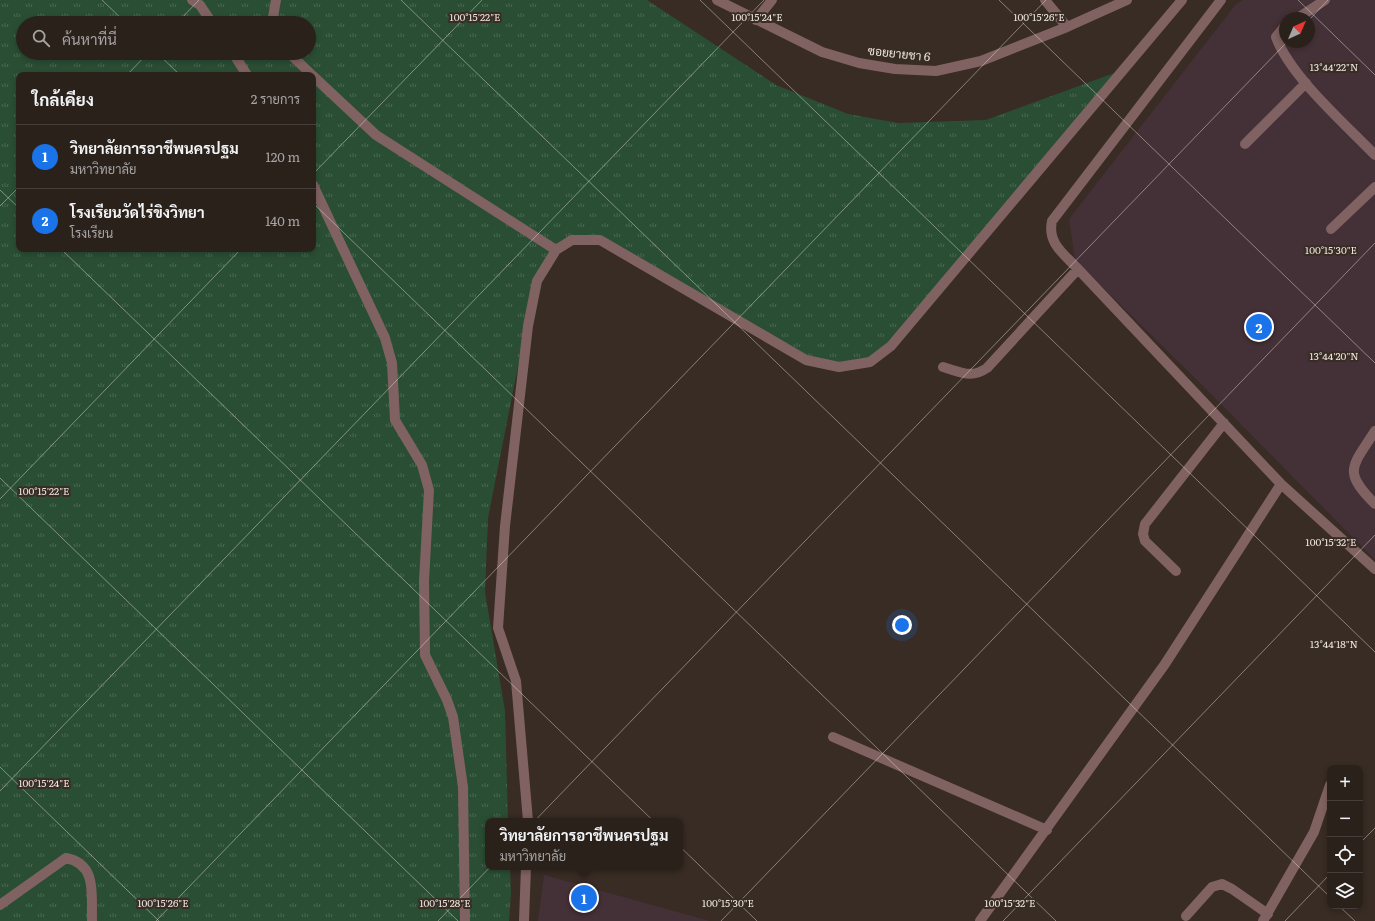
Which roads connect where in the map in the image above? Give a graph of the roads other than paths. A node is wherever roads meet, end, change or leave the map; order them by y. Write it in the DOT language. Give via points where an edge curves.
graph roads {
  1 [pos="192,0"];
  2 [pos="276,0"];
  3 [pos="717,0"];
  4 [pos="772,0"];
  5 [pos="1045,0"];
  6 [pos="1127,0"];
  7 [pos="1182,0"];
  8 [pos="1221,0"];
  9 [pos="1325,0"];
  10 [pos="1307,12"];
  11 [pos="207,16"];
  12 [pos="273,16"];
  13 [pos="756,20"];
  14 [pos="1067,26"];
  15 [pos="1279,33"];
  16 [pos="1279,46"];
  17 [pos="1280,48"];
  18 [pos="237,60"];
  19 [pos="296,60"];
  20 [pos="245,72"];
  21 [pos="308,72"];
  22 [pos="316,80"];
  23 [pos="1306,83"];
  24 [pos="1245,144"];
  25 [pos="1375,155"];
  26 [pos="1375,187"];
  27 [pos="316,191"];
  28 [pos="1331,229"];
  29 [pos="556,250"];
  30 [pos="1078,269"];
  31 [pos="943,367"];
  32 [pos="1224,423"];
  33 [pos="1375,431"];
  34 [pos="1281,484"];
  35 [pos="1375,504"];
  36 [pos="1375,569"];
  37 [pos="1176,571"];
  38 [pos="833,737"];
  39 [pos="1327,795"];
  40 [pos="528,818"];
  41 [pos="1047,830"];
  42 [pos="526,870"];
  43 [pos="0,905"];
  44 [pos="1186,916"];
  45 [pos="1265,917"];
  46 [pos="92,921"];
  47 [pos="465,921"];
  48 [pos="524,921"];
  49 [pos="980,921"];
  1 -- 11 [label="street" via="200,5"];
  2 -- 12 [label="street"];
  3 -- 13 [label="street, ซอยยายชา 6"];
  4 -- 13 [label="street"];
  5 -- 14 [label="street"];
  6 -- 14 [label="street, ซอยยายชา 6"];
  7 -- 29 [label="street" via="891,346 870,362 839,367 806,360 600,240 572,240"];
  8 -- 30 [label="street" via="1052,221 1050,231 1054,242"];
  9 -- 10 [label="street"];
  13 -- 14 [label="street, ซอยยายชา 6" via="822,52 859,63 895,69 936,71 981,61"];
  15 -- 16 [label="street" via="1276,37"];
  17 -- 23 [label="street"];
  18 -- 20 [label="street"];
  19 -- 21 [label="street"];
  22 -- 29 [label="street" via="376,135"];
  23 -- 24 [label="street"];
  23 -- 25 [label="street"];
  26 -- 28 [label="street"];
  27 -- 47 [label="street" via="385,338 392,364 395,420 422,464 429,490 424,581 425,655 453,717 463,787"];
  29 -- 40 [label="street" via="538,281 528,326 505,526 498,628 516,681"];
  30 -- 31 [label="street" via="987,368 977,375"];
  30 -- 32 [label="street"];
  32 -- 34 [label="street"];
  32 -- 37 [label="street" via="1145,524 1145,541"];
  33 -- 35 [label="street" via="1357,459 1353,472 1356,483"];
  34 -- 36 [label="street"];
  34 -- 41 [label="street" via="1165,664"];
  38 -- 41 [label="street"];
  39 -- 45 [label="street" via="1314,832"];
  41 -- 49 [label="street"];
  42 -- 48 [label="street"];
  43 -- 46 [label="street" via="66,858 76,860 86,868 90,876"];
  44 -- 45 [label="street" via="1212,887 1222,884"];
}
